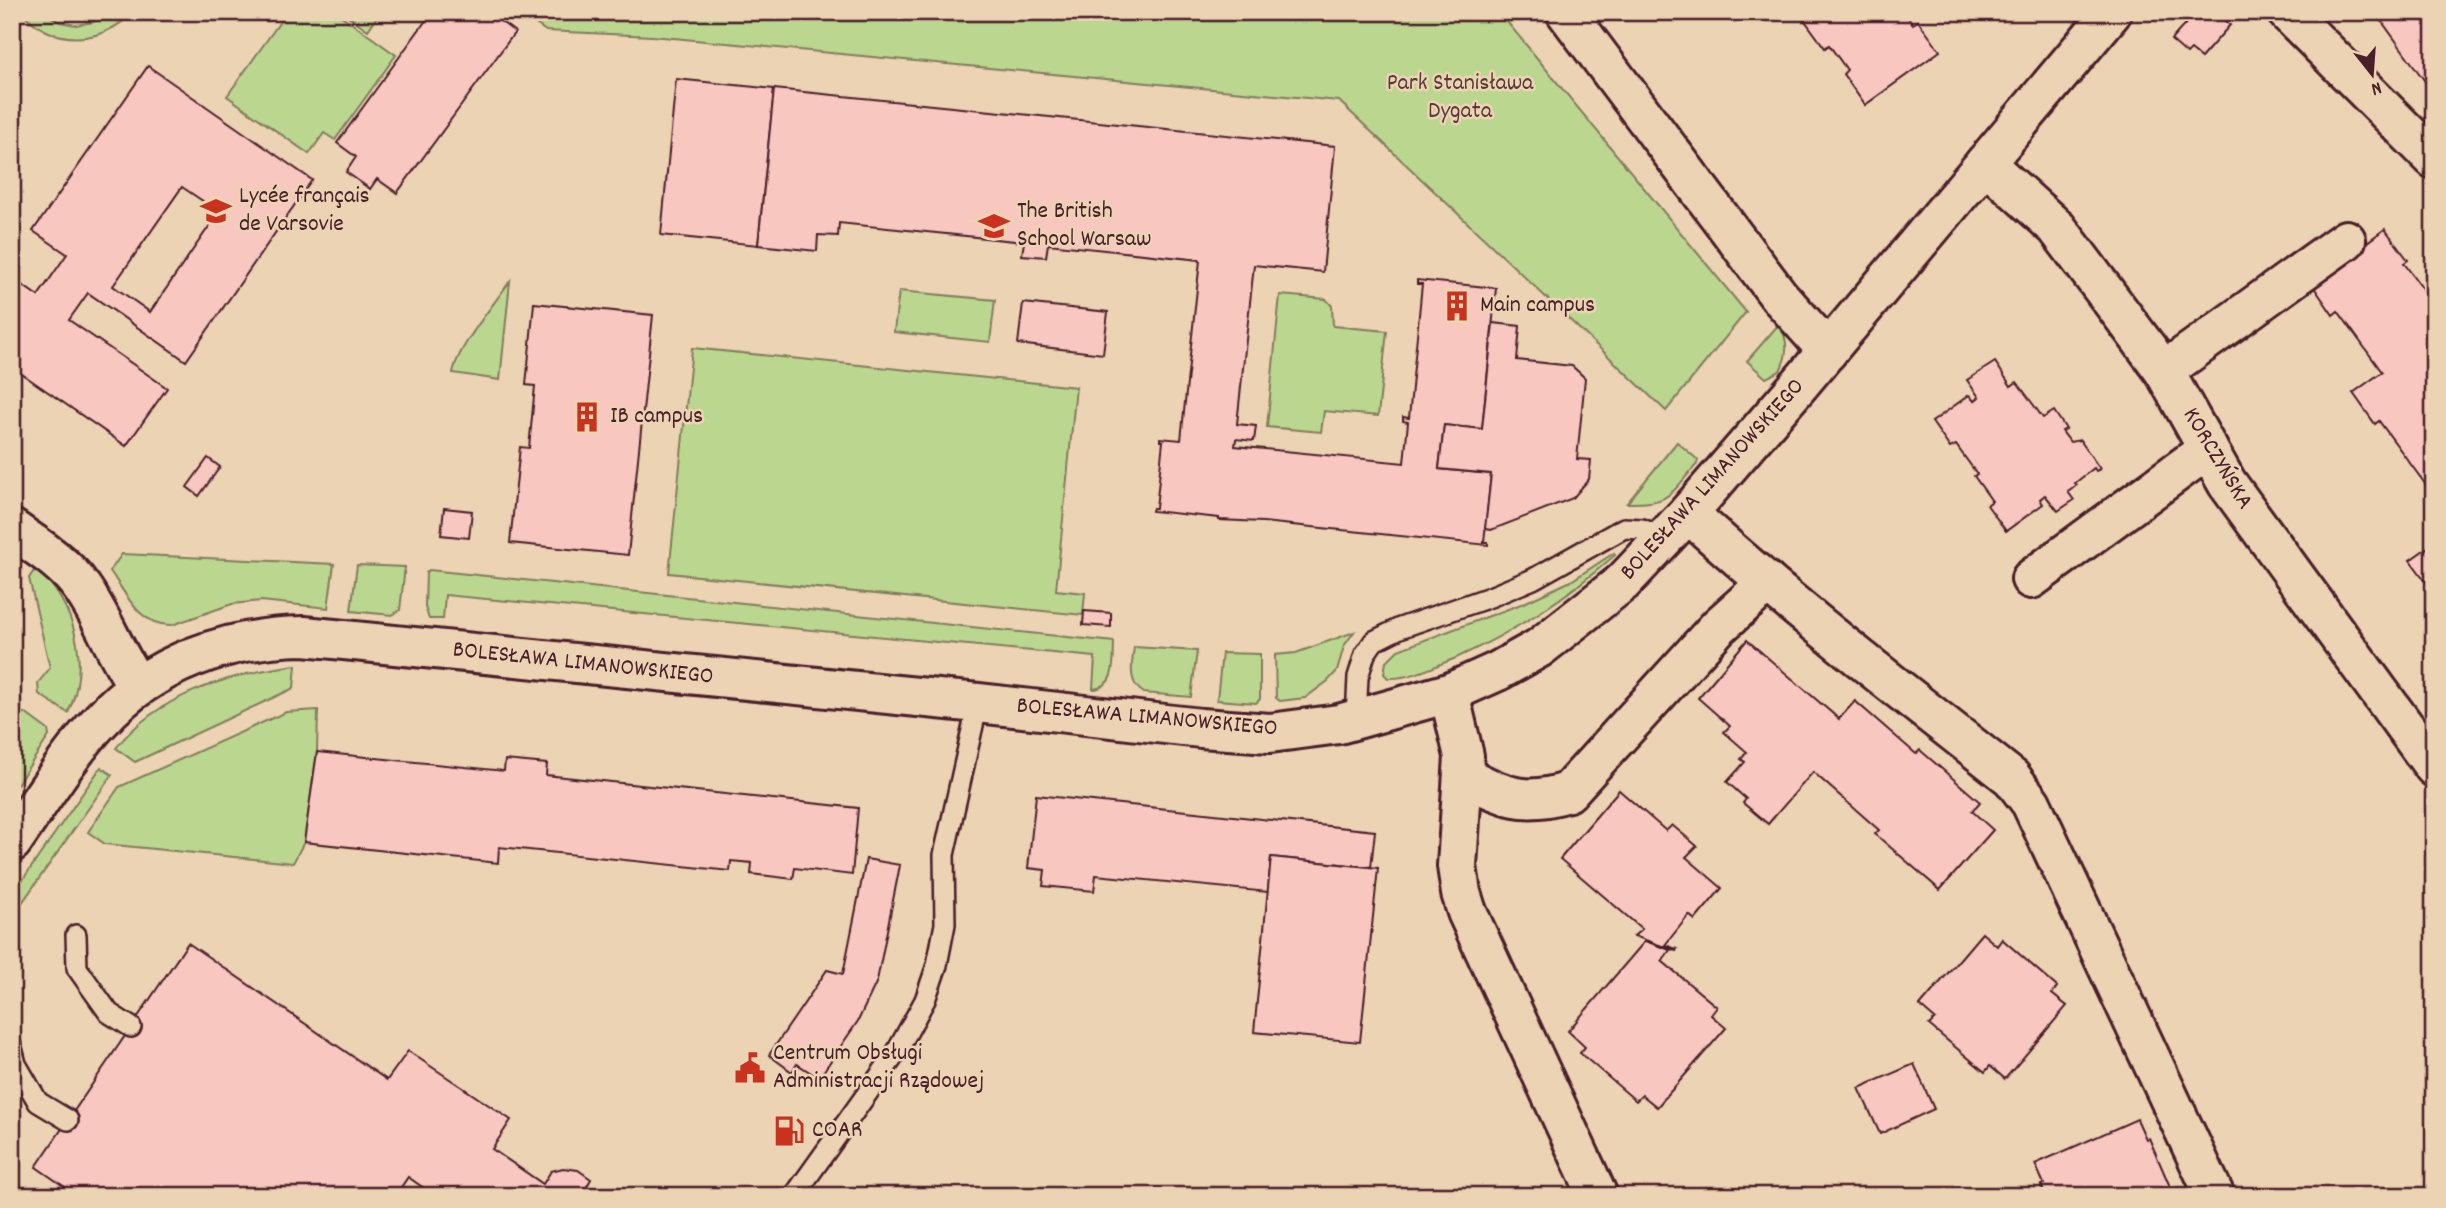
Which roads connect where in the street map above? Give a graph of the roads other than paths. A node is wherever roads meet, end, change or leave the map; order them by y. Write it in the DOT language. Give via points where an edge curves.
graph roads {
  1 [pos="1566,12"];
  2 [pos="2112,12"];
  3 [pos="2287,12"];
  4 [pos="2434,159"];
  5 [pos="1985,163"];
  6 [pos="2346,240"];
  7 [pos="1828,351"];
  8 [pos="2164,370"];
  9 [pos="2208,450"];
  10 [pos="1677,526"];
  11 [pos="12,529"];
  12 [pos="2031,579"];
  13 [pos="1766,581"];
  14 [pos="138,686"];
  15 [pos="1449,693"];
  16 [pos="978,703"];
  17 [pos="1356,719"];
  18 [pos="2434,767"];
  19 [pos="1464,776"];
  20 [pos="12,842"];
  21 [pos="76,936"];
  22 [pos="131,1027"];
  23 [pos="12,1048"];
  24 [pos="68,1120"];
  25 [pos="794,1196"];
  26 [pos="1598,1196"];
  27 [pos="2215,1196"];
  1 -- 7 [label="street" via="1779,296"];
  2 -- 5 [label="street, BOLESŁAWA LIMANOWSKIEGO"];
  3 -- 4 [label="street"];
  5 -- 7 [label="street, BOLESŁAWA LIMANOWSKIEGO"];
  5 -- 8 [label="street, KORCZYŃSKA" via="2057,228"];
  6 -- 8 [label="street"];
  7 -- 10 [label="street, BOLESŁAWA LIMANOWSKIEGO"];
  8 -- 9 [label="street, KORCZYŃSKA"];
  9 -- 12 [label="street"];
  9 -- 18 [label="street, KORCZYŃSKA" via="2227,483"];
  10 -- 13 [label="street"];
  10 -- 15 [label="street, BOLESŁAWA LIMANOWSKIEGO" via="1623,582 1539,648"];
  10 -- 17 [label="lane" via="1625,528 1533,579 1374,641 1358,677"];
  11 -- 14 [label="street" via="70,572 83,588 121,663"];
  13 -- 19 [label="street" via="1717,628 1568,792 1527,800 1511,798"];
  13 -- 27 [label="street" via="2022,789"];
  14 -- 16 [label="street, BOLESŁAWA LIMANOWSKIEGO" via="177,664 229,645 270,636 304,636"];
  14 -- 20 [label="street, BOLESŁAWA LIMANOWSKIEGO" via="100,720"];
  15 -- 17 [label="street, BOLESŁAWA LIMANOWSKIEGO"];
  15 -- 19 [label="street" via="1464,756"];
  16 -- 17 [label="street, BOLESŁAWA LIMANOWSKIEGO" via="1269,733"];
  16 -- 25 [label="lane" via="944,855 945,924 925,999 896,1053"];
  19 -- 26 [label="street" via="1457,866 1467,912"];
  21 -- 22 [label="lane" via="77,968 109,1013"];
  23 -- 24 [label="lane" via="38,1102"];
}
